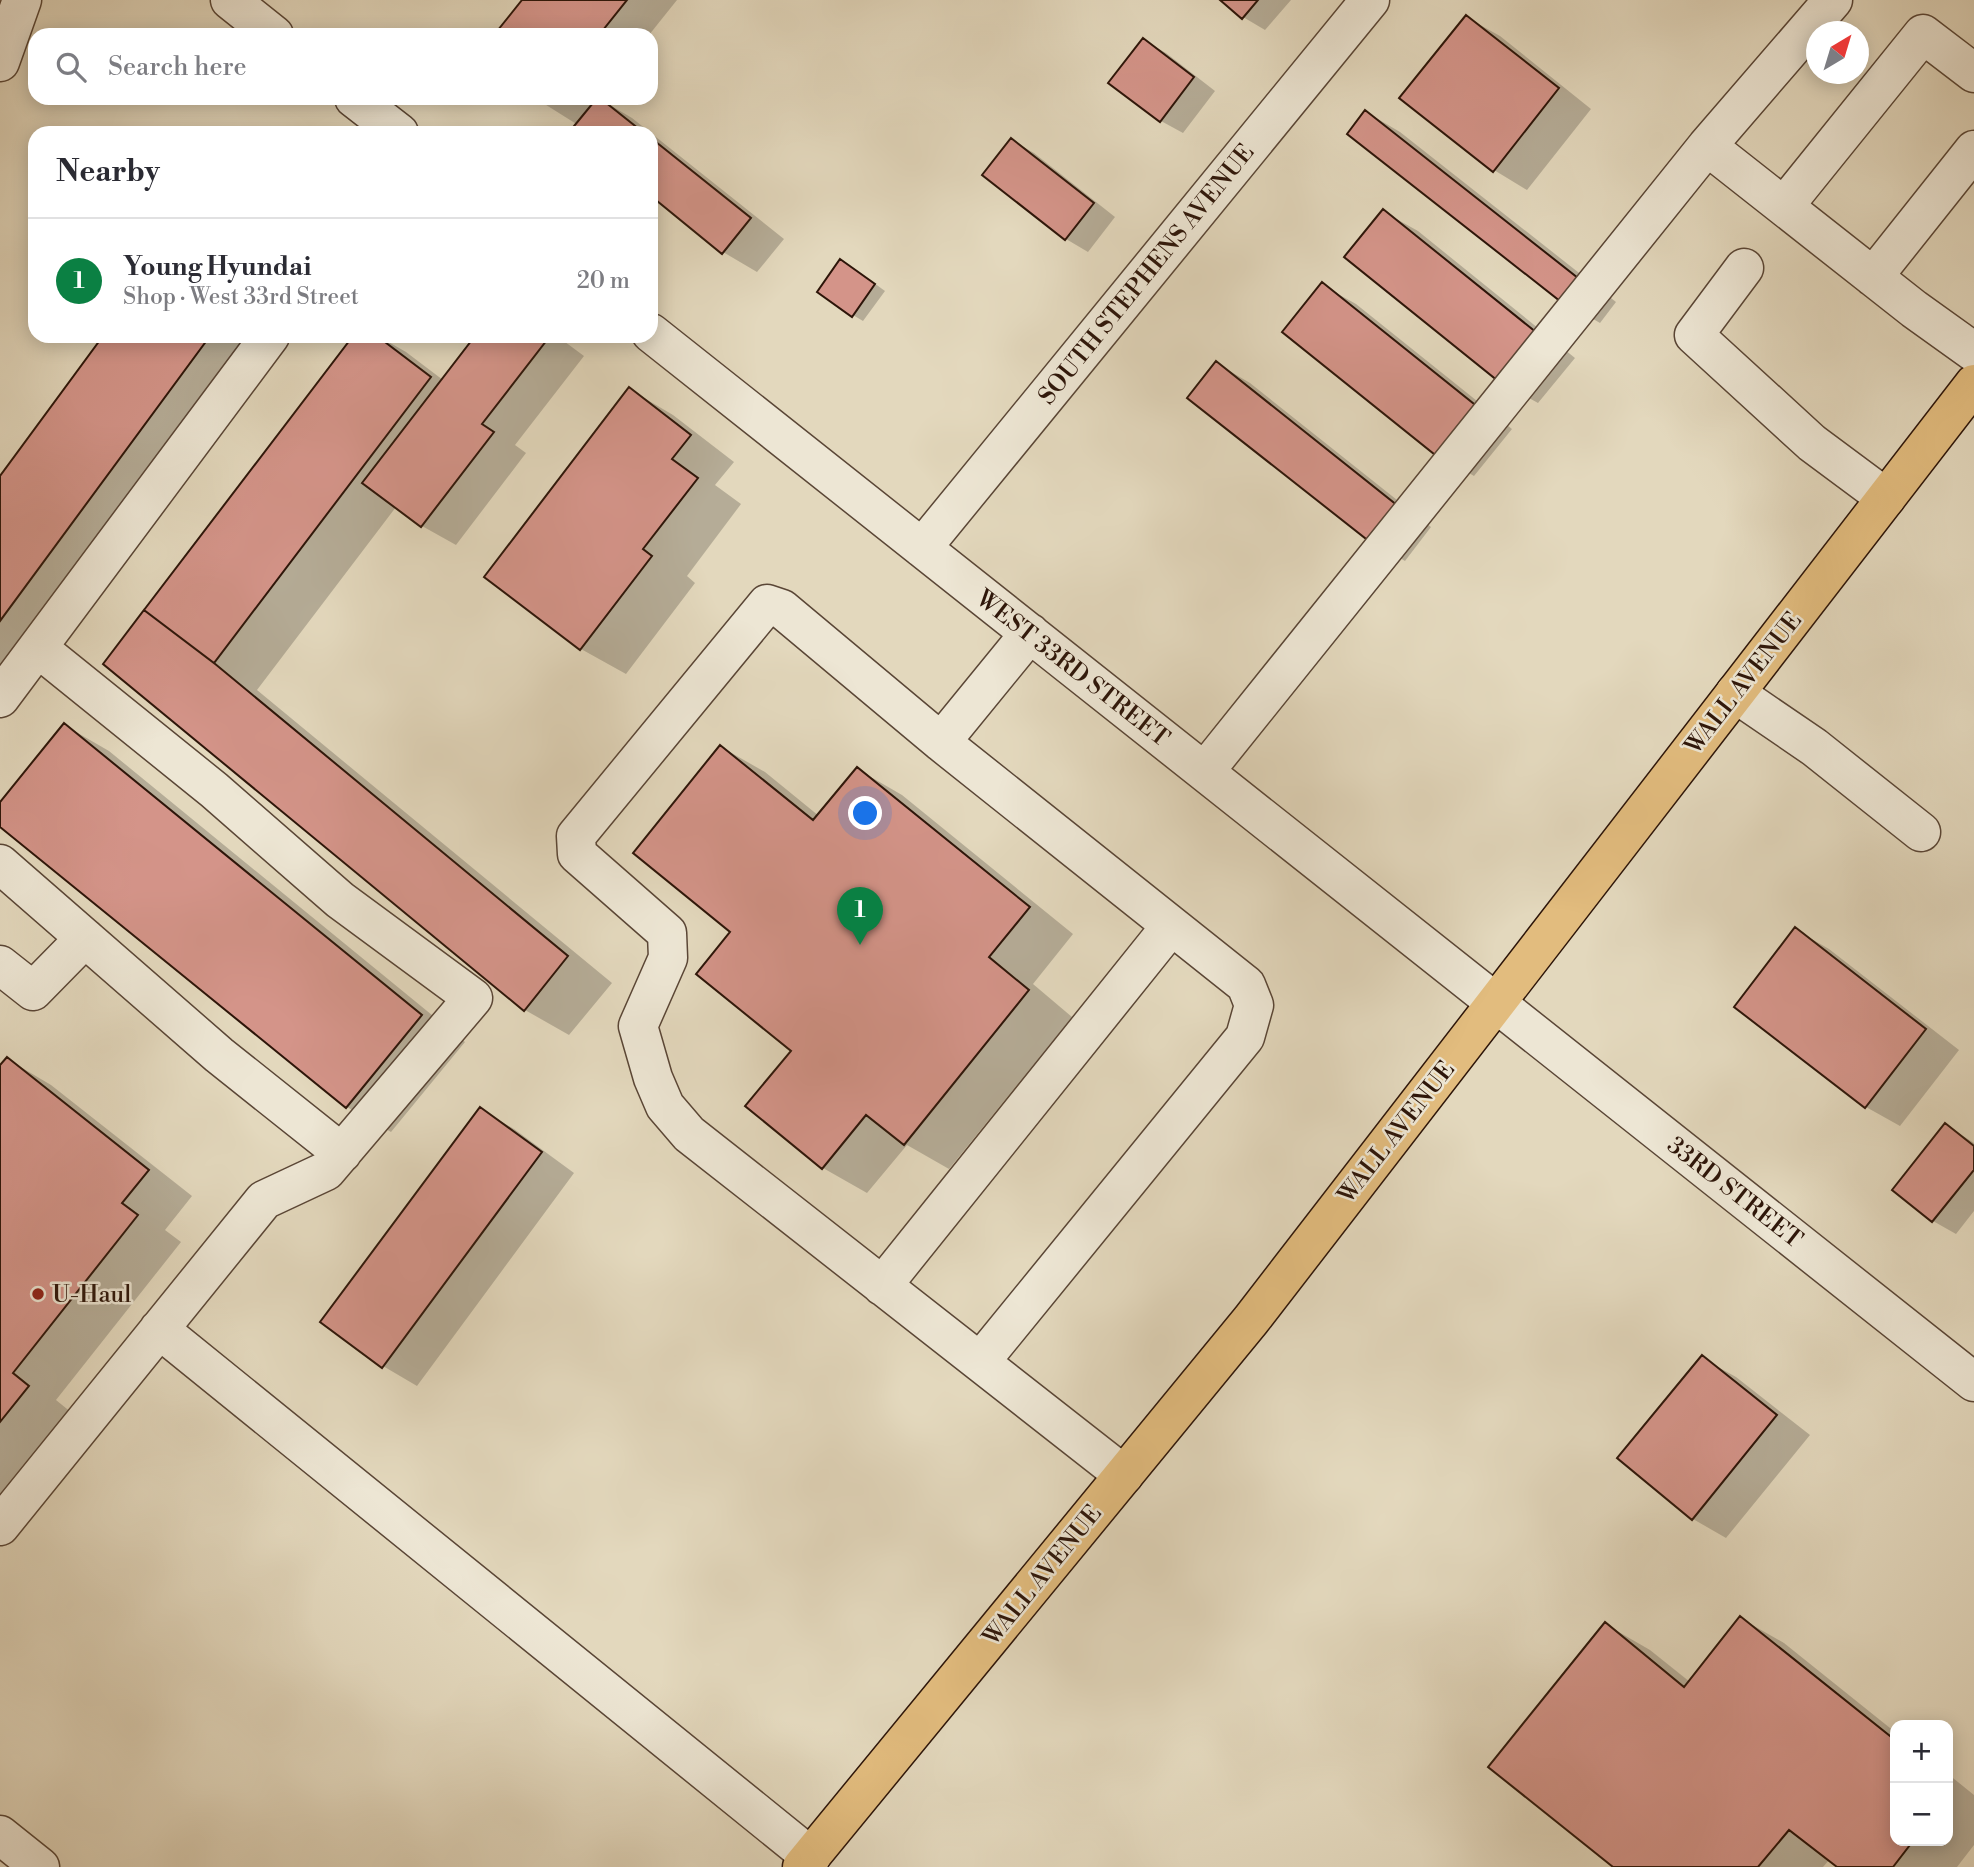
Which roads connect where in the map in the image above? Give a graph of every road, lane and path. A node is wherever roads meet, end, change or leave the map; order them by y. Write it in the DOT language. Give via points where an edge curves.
graph roads {
  1 [pos="22,0"];
  2 [pos="230,0"];
  3 [pos="1370,0"];
  4 [pos="1833,0"];
  5 [pos="265,28"];
  6 [pos="0,62"];
  7 [pos="1974,73"];
  8 [pos="363,105"];
  9 [pos="390,126"];
  10 [pos="1707,146"];
  11 [pos="1974,150"];
  12 [pos="1785,205"];
  13 [pos="1744,268"];
  14 [pos="1873,277"];
  15 [pos="658,339"];
  16 [pos="265,343"];
  17 [pos="1974,352"];
  18 [pos="1974,384"];
  19 [pos="1885,498"];
  20 [pos="922,548"];
  21 [pos="1030,633"];
  22 [pos="38,648"];
  23 [pos="1735,693"];
  24 [pos="0,698"];
  25 [pos="941,742"];
  26 [pos="1205,771"];
  27 [pos="1921,832"];
  28 [pos="0,864"];
  29 [pos="1171,926"];
  30 [pos="85,938"];
  31 [pos="0,965"];
  32 [pos="1496,1002"];
  33 [pos="342,1153"];
  34 [pos="882,1286"];
  35 [pos="159,1329"];
  36 [pos="980,1362"];
  37 [pos="1974,1382"];
  38 [pos="1124,1475"];
  39 [pos="0,1526"];
  40 [pos="0,1835"];
  41 [pos="807,1862"];
  42 [pos="40,1867"];
  1 -- 6 [label="street"];
  2 -- 5 [label="street"];
  3 -- 20 [label="street, SOUTH STEPHENS AVENUE"];
  4 -- 10 [label="street"];
  7 -- 12 [label="street" via="1923,34"];
  8 -- 9 [label="street"];
  10 -- 12 [label="street"];
  10 -- 26 [label="street"];
  11 -- 14 [label="street"];
  12 -- 14 [label="street"];
  13 -- 19 [label="street" via="1694,335 1812,443"];
  14 -- 17 [label="street"];
  15 -- 20 [label="street, WEST 33RD STREET"];
  16 -- 22 [label="street"];
  18 -- 19 [label="main road, WALL AVENUE"];
  19 -- 23 [label="main road, WALL AVENUE"];
  20 -- 21 [label="street, WEST 33RD STREET"];
  21 -- 25 [label="street"];
  21 -- 26 [label="street, WEST 33RD STREET"];
  22 -- 24 [label="street"];
  22 -- 33 [label="street" via="214,790 340,900 473,998"];
  23 -- 27 [label="street" via="1814,747"];
  23 -- 32 [label="main road, WALL AVENUE"];
  25 -- 29 [label="street"];
  25 -- 34 [label="street" via="782,609 767,604 576,836 577,855 667,933 668,958 638,1026 665,1106 690,1134"];
  26 -- 32 [label="street, WEST 33RD STREET"];
  28 -- 30 [label="street"];
  29 -- 34 [label="street"];
  29 -- 36 [label="street" via="1246,985 1254,1005 1245,1037"];
  30 -- 31 [label="street" via="33,991"];
  30 -- 33 [label="street" via="219,1055"];
  32 -- 37 [label="street, 33RD STREET"];
  32 -- 38 [label="main road, WALL AVENUE" via="1251,1320"];
  33 -- 35 [label="street" via="327,1171 264,1200"];
  34 -- 36 [label="street"];
  35 -- 39 [label="street"];
  35 -- 41 [label="street"];
  36 -- 38 [label="street"];
  38 -- 41 [label="main road, WALL AVENUE"];
  40 -- 42 [label="street"];
}
